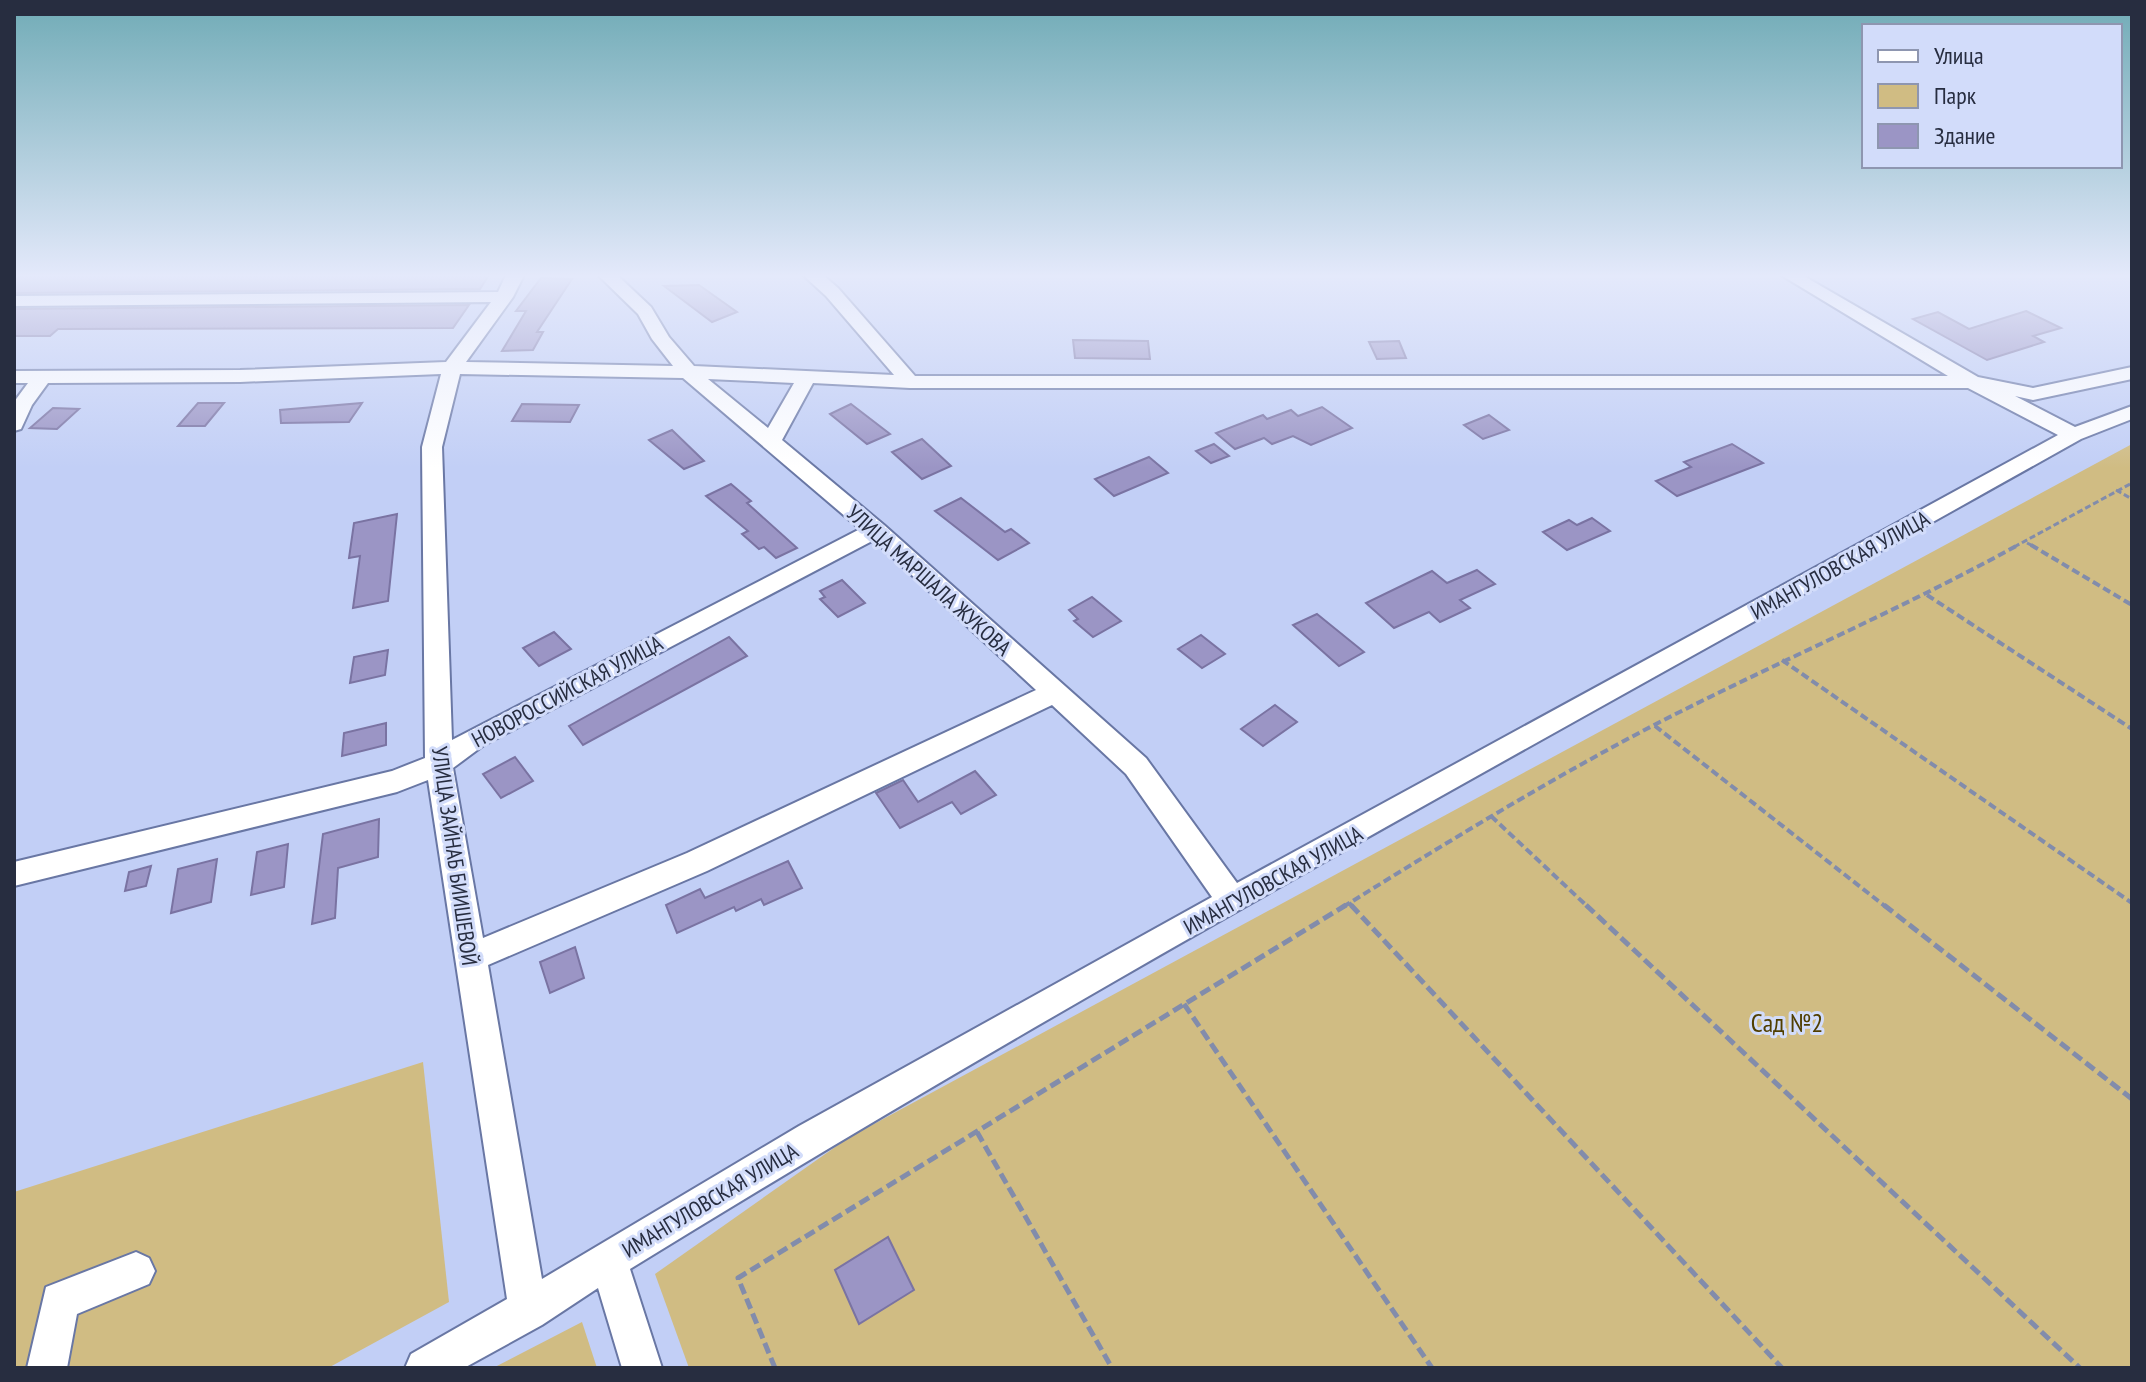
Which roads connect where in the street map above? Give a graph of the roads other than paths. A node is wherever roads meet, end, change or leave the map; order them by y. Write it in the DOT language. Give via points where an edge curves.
graph roads {
  1 [pos="472,339"];
  2 [pos="661,339"];
  3 [pos="873,339"];
  4 [pos="1900,339"];
  5 [pos="889,358"];
  6 [pos="452,368"];
  7 [pos="688,372"];
  8 [pos="2132,373"];
  9 [pos="43,376"];
  10 [pos="14,377"];
  11 [pos="807,377"];
  12 [pos="856,380"];
  13 [pos="910,382"];
  14 [pos="1972,382"];
  15 [pos="2132,412"];
  16 [pos="14,425"];
  17 [pos="2074,435"];
  18 [pos="771,441"];
  19 [pos="876,530"];
  20 [pos="1054,693"];
  21 [pos="439,764"];
  22 [pos="14,874"];
  23 [pos="1233,902"];
  24 [pos="469,958"];
  25 [pos="609,1262"];
  26 [pos="136,1271"];
  27 [pos="528,1311"];
  28 [pos="47,1368"];
  29 [pos="425,1368"];
  30 [pos="642,1368"];
  1 -- 6 [label="street, УЛИЦА ЗАЙНАБ БИИШЕВОЙ"];
  2 -- 7 [label="street, УЛИЦА МАРШАЛА ЖУКОВА"];
  3 -- 5 [label="street"];
  4 -- 14 [label="street"];
  5 -- 12 [label="street"];
  5 -- 13 [label="street"];
  6 -- 7 [label="street"];
  6 -- 9 [label="street"];
  6 -- 21 [label="street, УЛИЦА ЗАЙНАБ БИИШЕВОЙ" via="432,447"];
  7 -- 11 [label="street"];
  7 -- 18 [label="street, УЛИЦА МАРШАЛА ЖУКОВА"];
  8 -- 14 [label="street" via="2033,394"];
  9 -- 10 [label="street"];
  9 -- 16 [label="street"];
  11 -- 12 [label="street"];
  11 -- 18 [label="street"];
  12 -- 13 [label="street"];
  13 -- 14 [label="street"];
  14 -- 17 [label="street"];
  15 -- 17 [label="street, ИМАНГУЛОВСКАЯ УЛИЦА"];
  17 -- 23 [label="street, ИМАНГУЛОВСКАЯ УЛИЦА"];
  18 -- 19 [label="street, УЛИЦА МАРШАЛА ЖУКОВА"];
  19 -- 20 [label="street, УЛИЦА МАРШАЛА ЖУКОВА"];
  19 -- 21 [label="street, НОВОРОССИЙСКАЯ УЛИЦА" via="474,738"];
  20 -- 23 [label="street, УЛИЦА МАРШАЛА ЖУКОВА" via="1136,766"];
  20 -- 24 [label="street" via="697,862"];
  21 -- 22 [label="street, НОВОРОССИЙСКАЯ УЛИЦА" via="397,781"];
  21 -- 24 [label="street, УЛИЦА ЗАЙНАБ БИИШЕВОЙ"];
  23 -- 25 [label="street, ИМАНГУЛОВСКАЯ УЛИЦА" via="833,1125"];
  24 -- 27 [label="street, УЛИЦА ЗАЙНАБ БИИШЕВОЙ"];
  25 -- 27 [label="street, ИМАНГУЛОВСКАЯ УЛИЦА"];
  25 -- 30 [label="street"];
  26 -- 28 [label="street" via="60,1301"];
  27 -- 29 [label="street, ИМАНГУЛОВСКАЯ УЛИЦА"];
}
